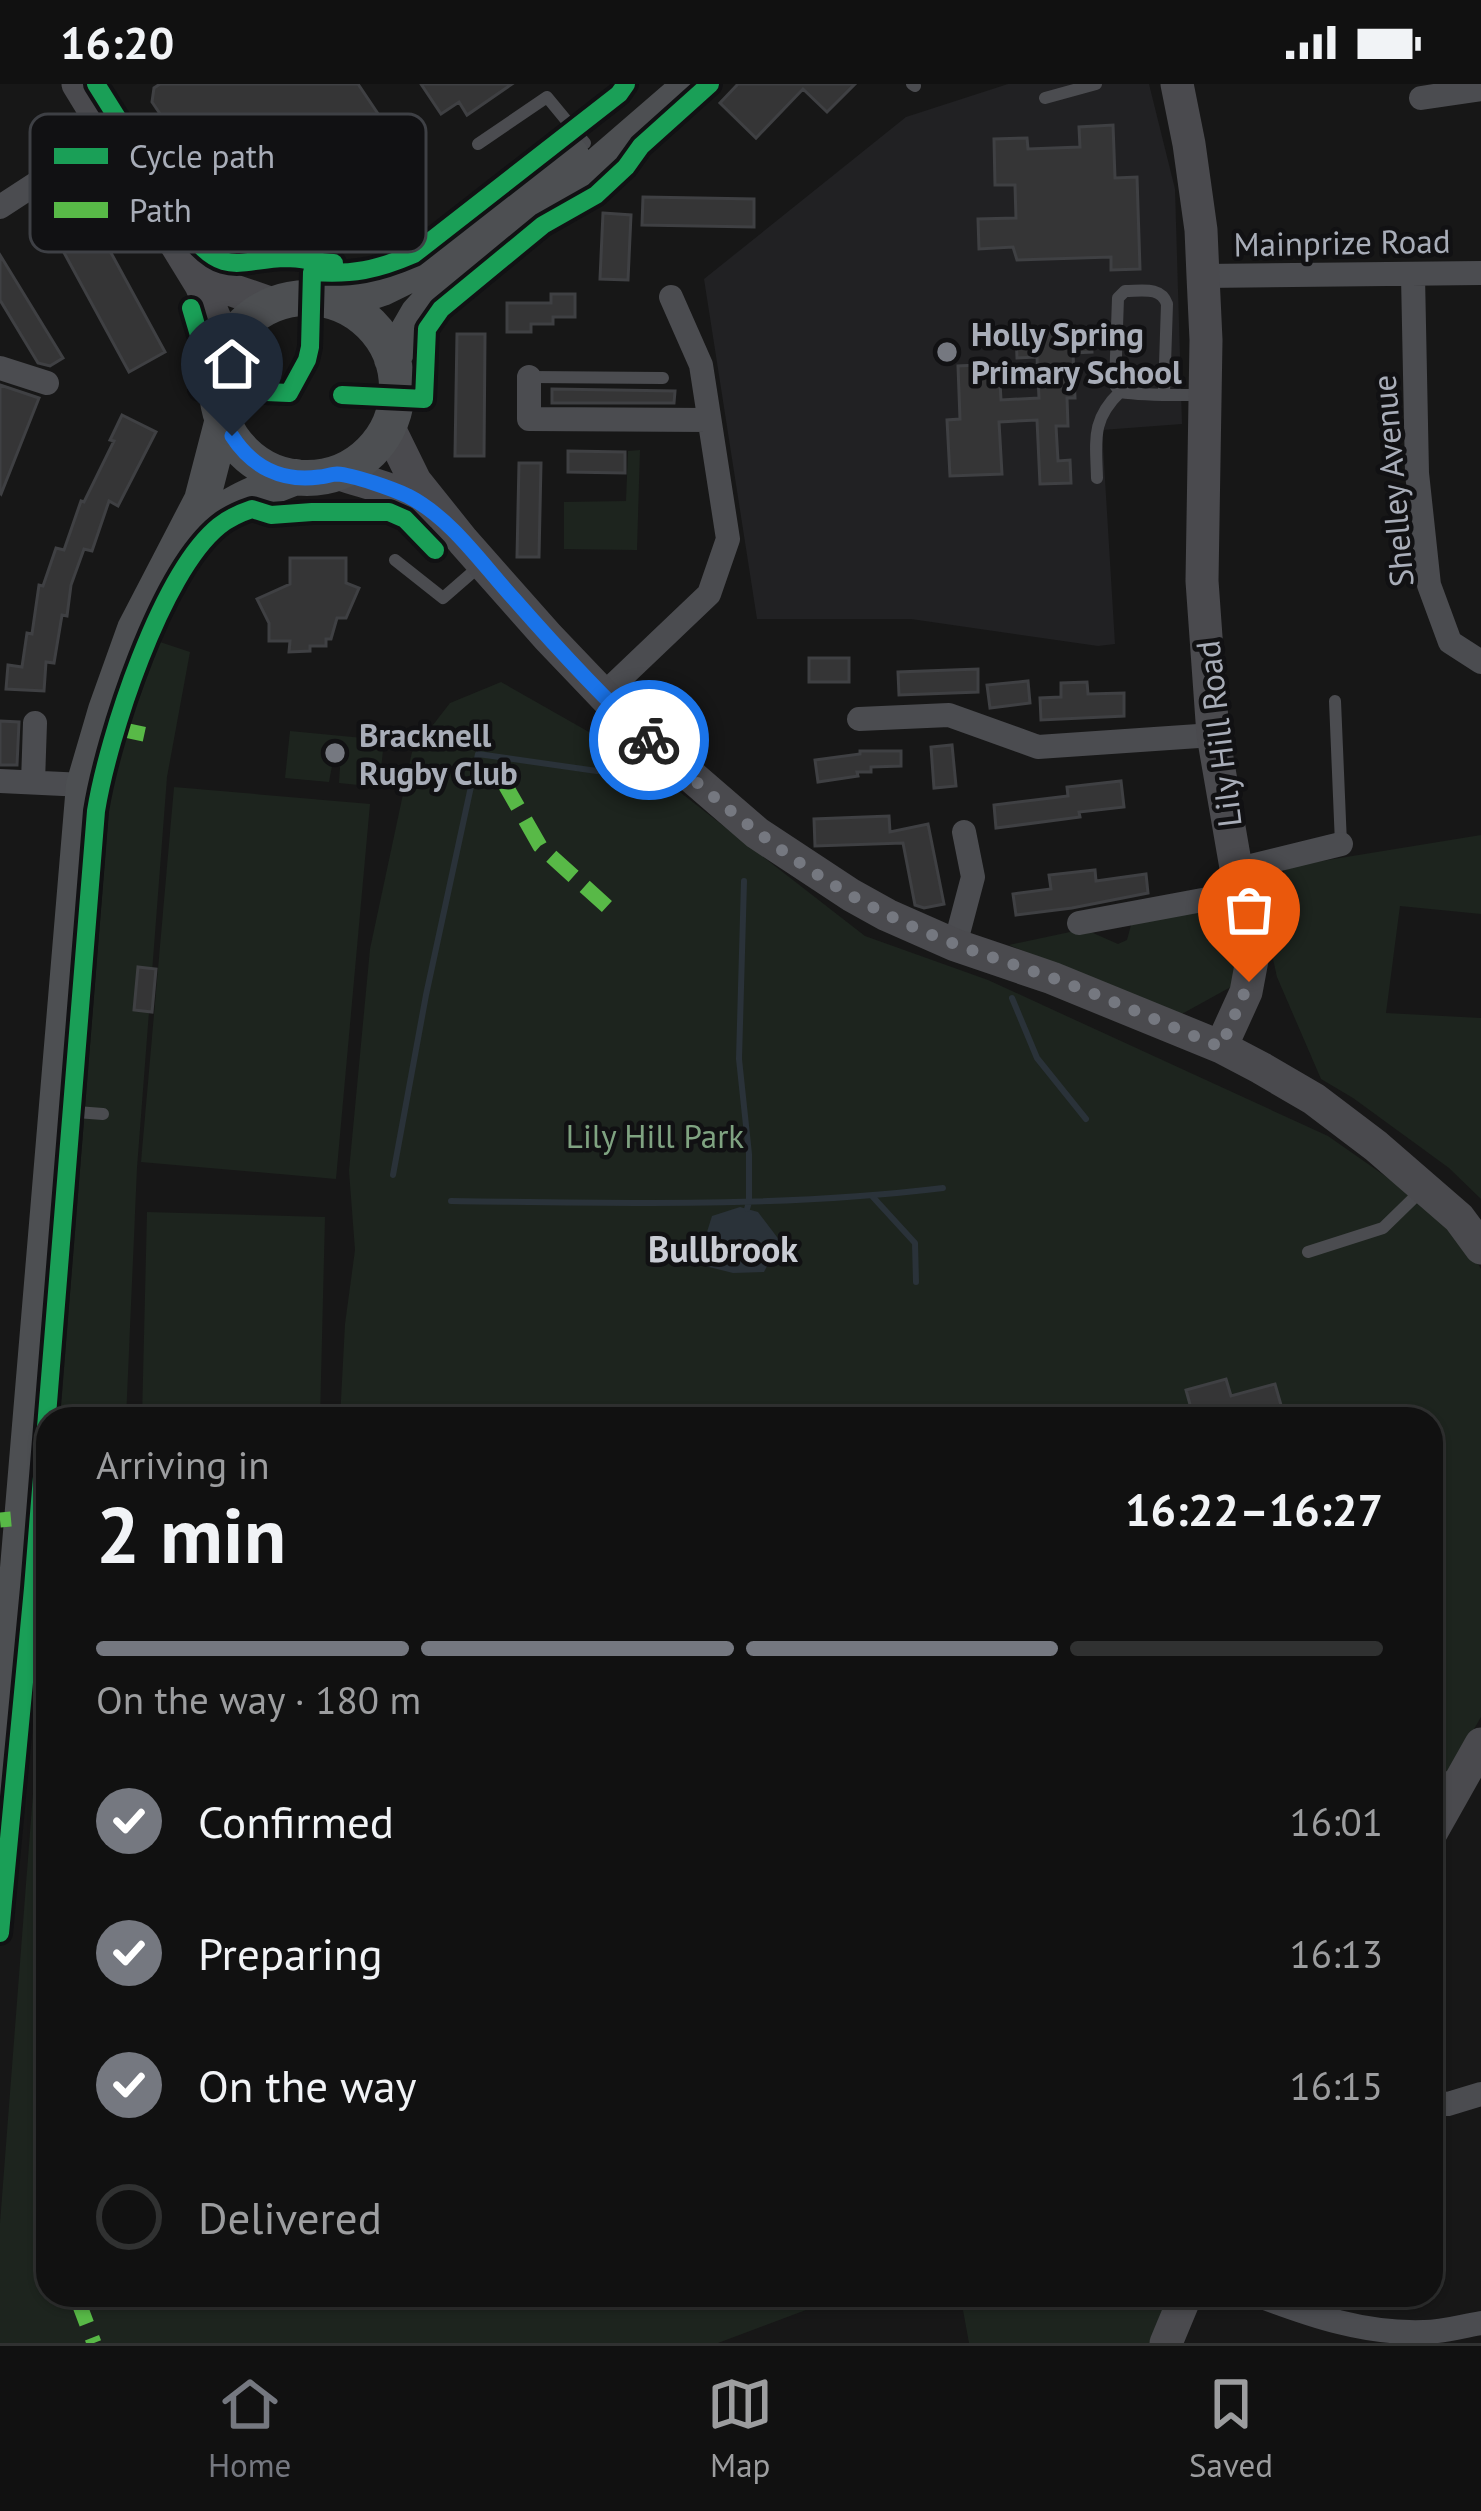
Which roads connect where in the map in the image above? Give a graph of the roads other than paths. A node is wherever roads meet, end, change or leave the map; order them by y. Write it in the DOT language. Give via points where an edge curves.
graph roads {
  1 [pos="78,84"];
  2 [pos="655,84"];
  3 [pos="692,84"];
  4 [pos="1096,84"];
  5 [pos="1177,84"];
  6 [pos="1481,89"];
  7 [pos="1045,98"];
  8 [pos="1421,98"];
  9 [pos="96,114"];
  10 [pos="585,143"];
  11 [pos="478,144"];
  12 [pos="30,187"];
  13 [pos="0,207"];
  14 [pos="180,252"];
  15 [pos="184,259"];
  16 [pos="1481,273"];
  17 [pos="1413,275"];
  18 [pos="1203,276"];
  19 [pos="671,297"];
  20 [pos="338,303"];
  21 [pos="273,304"];
  22 [pos="225,352"];
  23 [pos="392,359"];
  24 [pos="0,368"];
  25 [pos="529,377"];
  26 [pos="663,378"];
  27 [pos="47,383"];
  28 [pos="1120,392"];
  29 [pos="1164,394"];
  30 [pos="1204,395"];
  31 [pos="223,419"];
  32 [pos="709,420"];
  33 [pos="388,426"];
  34 [pos="335,473"];
  35 [pos="296,477"];
  36 [pos="1096,478"];
  37 [pos="455,531"];
  38 [pos="176,553"];
  39 [pos="395,560"];
  40 [pos="483,564"];
  41 [pos="1481,662"];
  42 [pos="602,695"];
  43 [pos="1335,701"];
  44 [pos="859,718"];
  45 [pos="35,723"];
  46 [pos="1213,735"];
  47 [pos="0,781"];
  48 [pos="33,782"];
  49 [pos="84,785"];
  50 [pos="964,832"];
  51 [pos="1341,844"];
  52 [pos="1238,881"];
  53 [pos="1079,923"];
  54 [pos="955,945"];
  55 [pos="1221,1047"];
  56 [pos="56,1110"];
  57 [pos="103,1114"];
  58 [pos="1424,1188"];
  59 [pos="1481,1248"];
  60 [pos="1308,1252"];
  61 [pos="37,1407"];
  62 [pos="36,1422"];
  63 [pos="1481,1744"];
  64 [pos="1444,1777"];
  65 [pos="0,1782"];
  66 [pos="1481,2094"];
  67 [pos="1443,2103"];
  68 [pos="1181,2307"];
  69 [pos="1288,2307"];
  70 [pos="1481,2323"];
  71 [pos="1430,2338"];
  72 [pos="1166,2343"];
  1 -- 9 [label="street"];
  2 -- 10 [label="main road"];
  3 -- 23 [label="main road" via="439,291"];
  4 -- 7 [label="lane"];
  5 -- 18 [label="street, Lily Hill Road"];
  6 -- 8 [label="street"];
  10 -- 11 [label="lane" via="547,97"];
  10 -- 20 [label="main road" via="429,265"];
  12 -- 13 [label="street"];
  14 -- 15 [label="street"];
  15 -- 21 [label="street" via="220,286"];
  15 -- 22 [label="street"];
  16 -- 17 [label="street, Mainprize Road"];
  17 -- 18 [label="street, Mainprize Road"];
  17 -- 41 [label="street, Shelley Avenue" via="1417,473 1429,585 1450,642"];
  18 -- 30 [label="street, Lily Hill Road"];
  19 -- 32 [label="street" via="700,365"];
  20 -- 21 [label="main road" via="302,297"];
  20 -- 23 [label="main road" via="370,323"];
  21 -- 22 [label="main road" via="236,332"];
  22 -- 31 [label="main road"];
  23 -- 33 [label="main road"];
  24 -- 27 [label="street"];
  25 -- 26 [label="lane"];
  25 -- 32 [label="street" via="529,419"];
  28 -- 29 [label="lane"];
  28 -- 29 [label="lane" via="1118,298 1157,291 1167,304"];
  28 -- 36 [label="lane" via="1099,418"];
  29 -- 30 [label="lane"];
  30 -- 46 [label="street, Lily Hill Road" via="1202,581"];
  31 -- 35 [label="main road" via="249,458"];
  31 -- 38 [label="main road" via="202,500"];
  32 -- 42 [label="street" via="728,539 709,594"];
  33 -- 34 [label="main road" via="363,458"];
  33 -- 37 [label="street" via="415,481"];
  34 -- 35 [label="main road"];
  34 -- 37 [label="street" via="408,496"];
  35 -- 38 [label="main road" via="226,508"];
  37 -- 40 [label="street"];
  38 -- 49 [label="main road" via="124,656"];
  39 -- 40 [label="lane" via="442,598"];
  40 -- 42 [label="street"];
  42 -- 54 [label="street" via="757,832 851,896"];
  43 -- 51 [label="lane"];
  44 -- 46 [label="street" via="949,715 1038,747"];
  45 -- 48 [label="street"];
  46 -- 52 [label="street, Lily Hill Road"];
  47 -- 48 [label="street"];
  48 -- 49 [label="street"];
  49 -- 56 [label="main road"];
  50 -- 54 [label="street" via="973,877"];
  51 -- 52 [label="street"];
  52 -- 53 [label="street"];
  52 -- 55 [label="street, Lily Hill Road" via="1251,972"];
  54 -- 55 [label="street"];
  55 -- 58 [label="street" via="1314,1099"];
  56 -- 57 [label="lane"];
  56 -- 61 [label="main road"];
  58 -- 59 [label="street"];
  58 -- 60 [label="lane" via="1383,1228"];
  62 -- 65 [label="main road"];
  63 -- 64 [label="street"];
  66 -- 67 [label="street"];
  68 -- 72 [label="street"];
  69 -- 71 [label="street"];
  70 -- 71 [label="street"];
}
